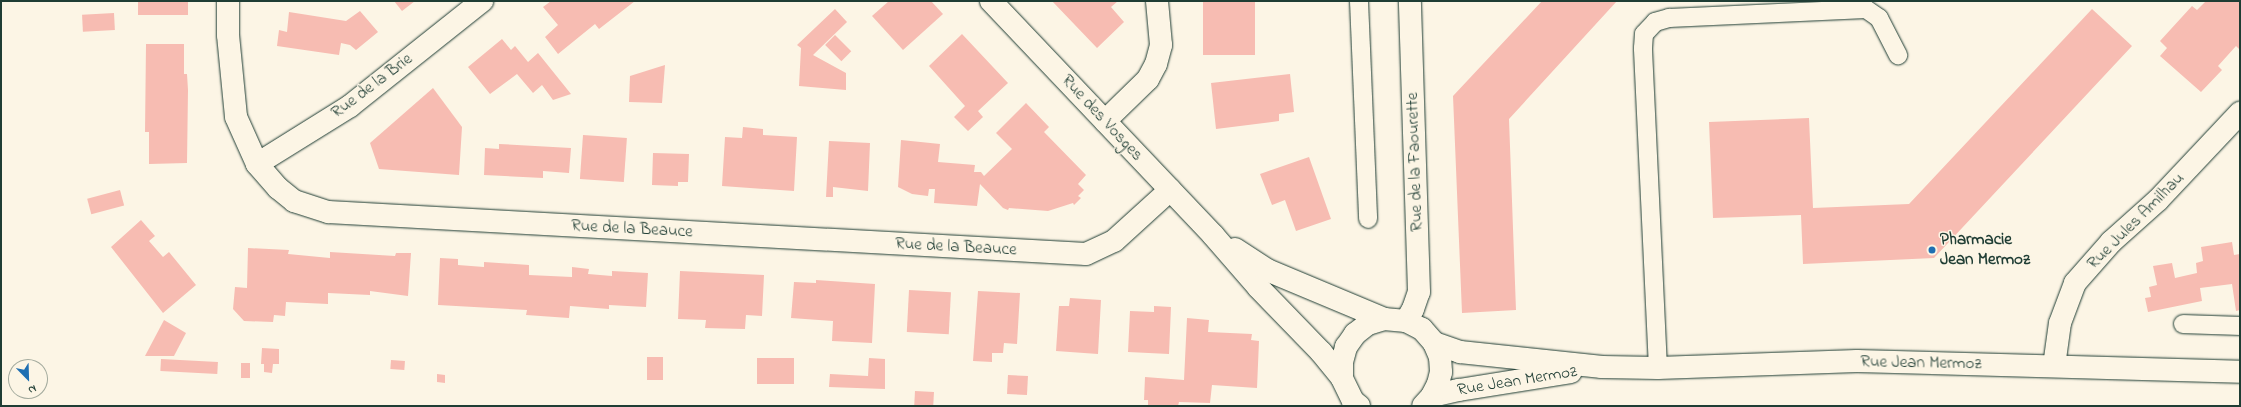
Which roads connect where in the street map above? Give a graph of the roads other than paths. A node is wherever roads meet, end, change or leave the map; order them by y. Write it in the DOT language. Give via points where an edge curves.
graph roads {
  1 [pos="228,1"];
  2 [pos="482,1"];
  3 [pos="991,1"];
  4 [pos="1157,1"];
  5 [pos="1358,1"];
  6 [pos="1410,1"];
  7 [pos="1898,55"];
  8 [pos="2240,113"];
  9 [pos="1105,122"];
  10 [pos="257,164"];
  11 [pos="1170,190"];
  12 [pos="1368,220"];
  13 [pos="1213,235"];
  14 [pos="1384,319"];
  15 [pos="1406,321"];
  16 [pos="2183,324"];
  17 [pos="2240,326"];
  18 [pos="1434,343"];
  19 [pos="2054,366"];
  20 [pos="1602,367"];
  21 [pos="1658,368"];
  22 [pos="2240,372"];
  23 [pos="1344,391"];
  24 [pos="1428,401"];
  25 [pos="1359,406"];
  1 -- 10 [label="street, Rue de la Beauce" via="228,35 236,117"];
  2 -- 10 [label="street, Rue de la Brie" via="350,106"];
  3 -- 9 [label="street, Rue des Vosges"];
  4 -- 9 [label="street" via="1161,45 1156,64 1148,79"];
  5 -- 12 [label="lane"];
  6 -- 15 [label="street, Rue de la Faourette" via="1419,292"];
  7 -- 21 [label="lane" via="1879,18 1866,9 1669,18 1655,22 1644,34"];
  8 -- 19 [label="street, Rue Jules Amilhau" via="2158,200 2111,242 2075,283 2060,323"];
  9 -- 11 [label="street, Rue des Vosges"];
  10 -- 11 [label="street, Rue de la Beauce" via="294,202 328,212 1086,254 1114,241"];
  11 -- 13 [label="street, Rue des Vosges"];
  13 -- 14 [label="street, Rue des Vosges" via="1267,270"];
  13 -- 23 [label="street, Rue des Vosges" via="1258,287 1321,352"];
  14 -- 15 [label="street, Rue des Vosges"];
  14 -- 23 [label="street, Rue des Vosges" via="1368,324 1355,334 1346,347 1342,362"];
  15 -- 18 [label="street, Rue des Vosges" via="1422,329"];
  16 -- 17 [label="lane"];
  18 -- 20 [label="street, Rue Jean Mermoz" via="1460,352"];
  18 -- 24 [label="street, Rue des Vosges" via="1440,357 1441,372 1438,384"];
  19 -- 21 [label="street, Rue Jean Mermoz" via="1857,361"];
  19 -- 22 [label="street, Rue Jean Mermoz"];
  20 -- 21 [label="street, Rue Jean Mermoz"];
  20 -- 24 [label="street, Rue Jean Mermoz" via="1459,390"];
  23 -- 25 [label="street, Rue des Vosges"];
}
